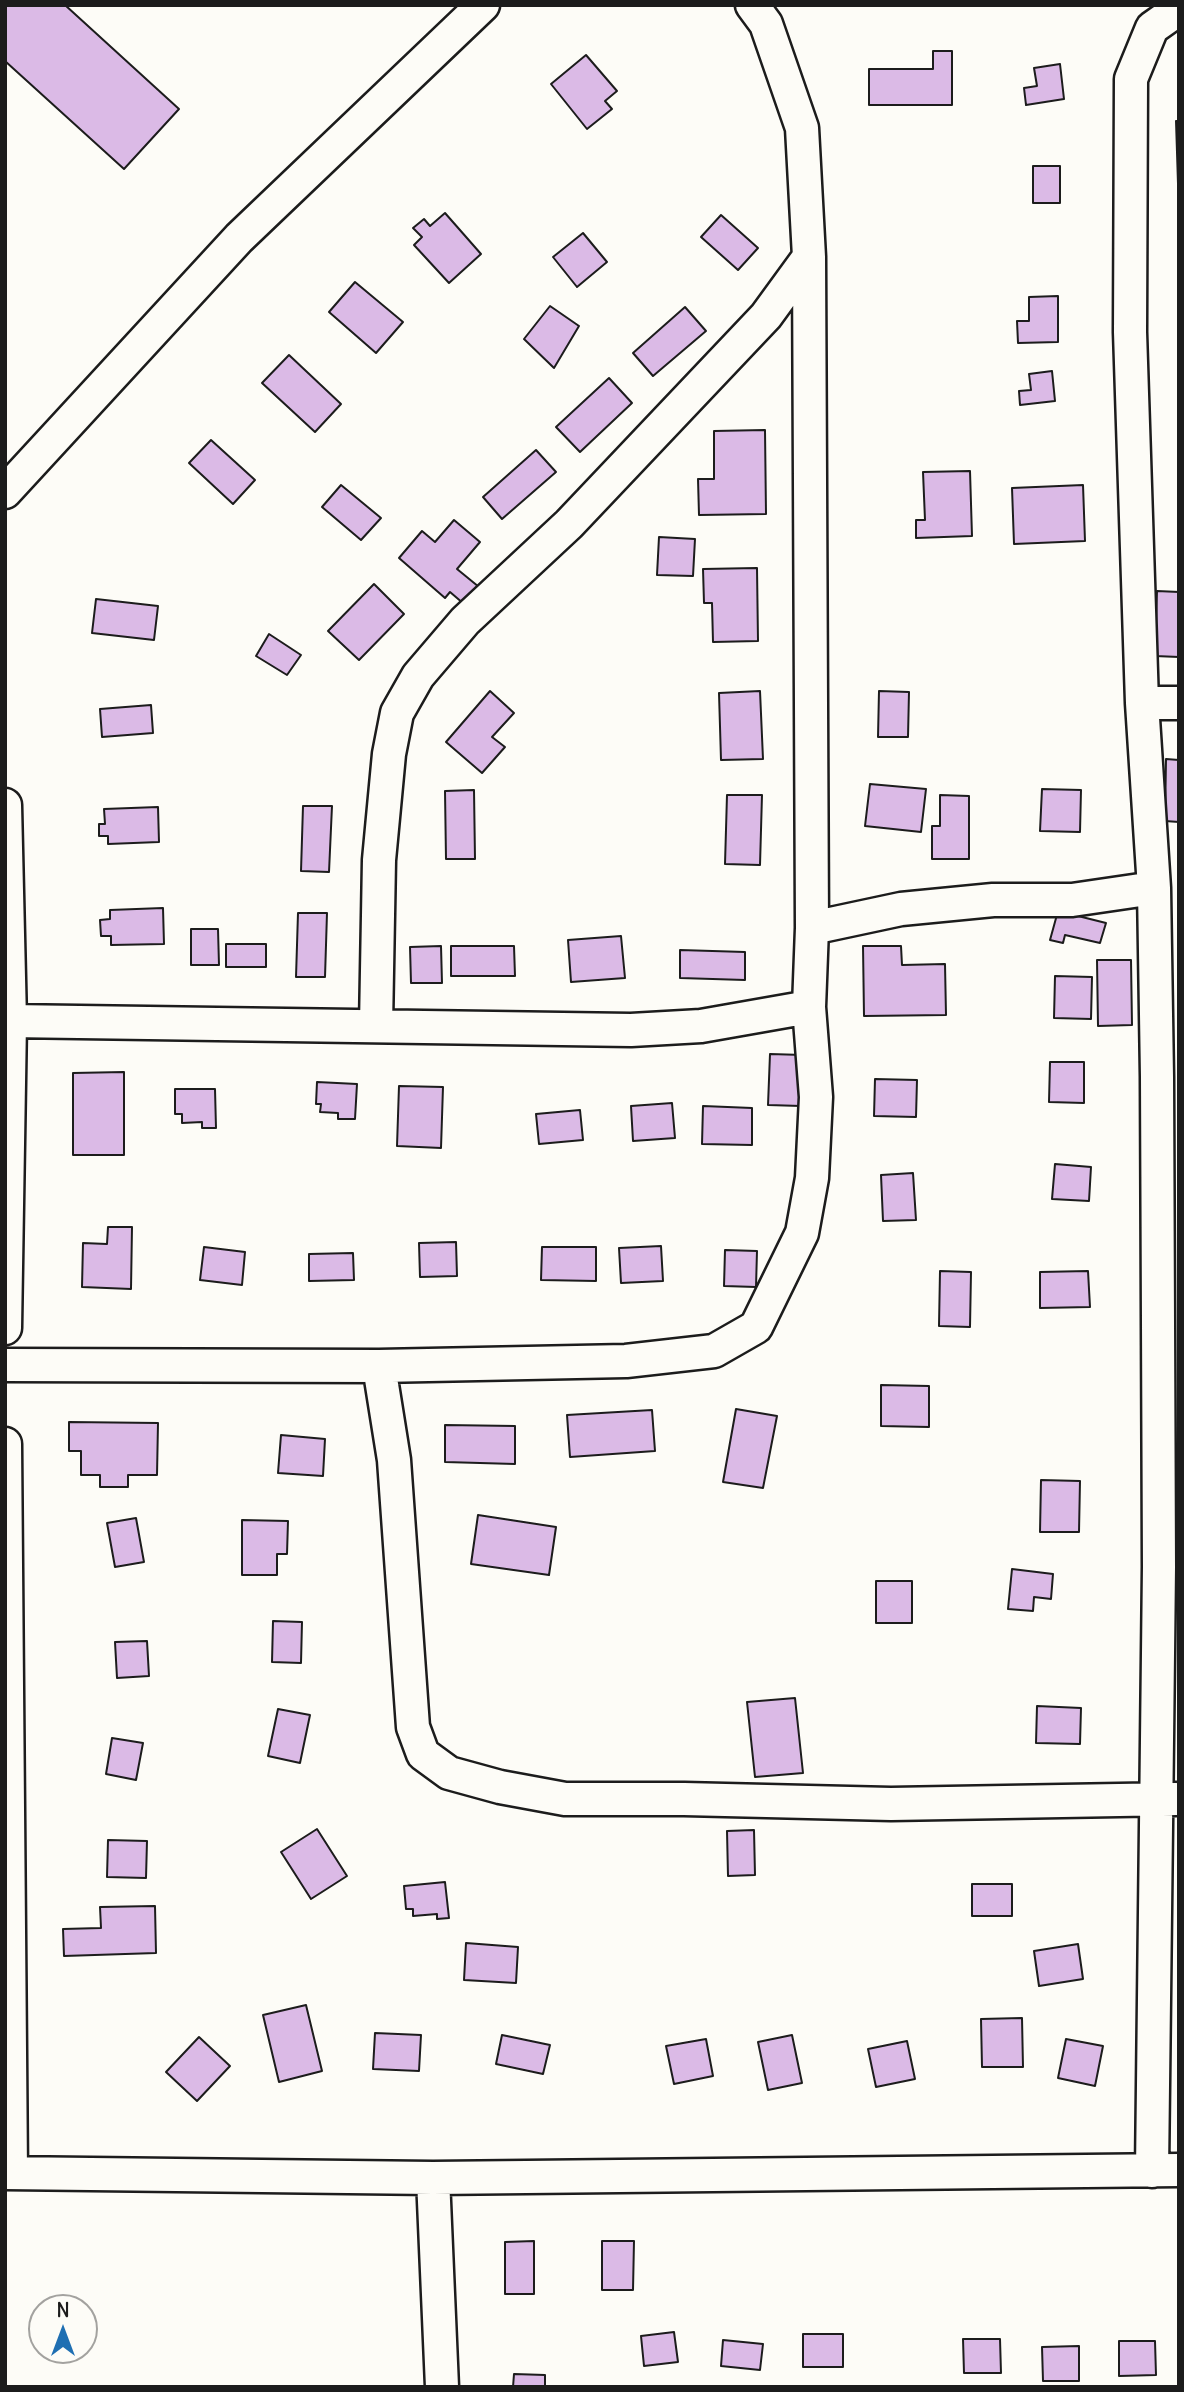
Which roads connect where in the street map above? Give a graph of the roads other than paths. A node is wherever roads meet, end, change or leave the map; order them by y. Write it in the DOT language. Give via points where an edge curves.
graph roads {
  1 [pos="483,5"];
  2 [pos="752,5"];
  3 [pos="1179,9"];
  4 [pos="810,257"];
  5 [pos="5,492"];
  6 [pos="1142,703"];
  7 [pos="1179,703"];
  8 [pos="5,805"];
  9 [pos="1154,888"];
  10 [pos="812,928"];
  11 [pos="810,1007"];
  12 [pos="1167,1020"];
  13 [pos="10,1021"];
  14 [pos="376,1026"];
  15 [pos="5,1328"];
  16 [pos="5,1365"];
  17 [pos="379,1366"];
  18 [pos="5,1444"];
  19 [pos="1168,1799"];
  20 [pos="1166,2171"];
  21 [pos="8,2173"];
  22 [pos="433,2178"];
  23 [pos="442,2387"];
  1 -- 5 [label="street" via="239,239"];
  2 -- 4 [label="street" via="766,24 802,128"];
  3 -- 6 [label="street" via="1152,28 1131,79 1130,332"];
  4 -- 10 [label="street"];
  4 -- 14 [label="street" via="766,316 569,524 465,621 397,713 379,860"];
  6 -- 7 [label="street"];
  6 -- 9 [label="street"];
  8 -- 13 [label="street"];
  9 -- 10 [label="street" via="1072,900 993,900 901,909"];
  9 -- 12 [label="street"];
  10 -- 11 [label="street"];
  11 -- 14 [label="street" via="701,1026 631,1030"];
  11 -- 17 [label="street" via="816,1097 812,1178 802,1233 756,1327 714,1351 626,1361"];
  12 -- 19 [label="street" via="1159,1539"];
  13 -- 14 [label="street"];
  13 -- 15 [label="street"];
  16 -- 17 [label="street"];
  17 -- 19 [label="street" via="394,1460 413,1727 423,1754 449,1773 565,1799 891,1804"];
  18 -- 21 [label="street"];
  19 -- 20 [label="street"];
  20 -- 22 [label="street"];
  21 -- 22 [label="street"];
  22 -- 23 [label="street"];
}
